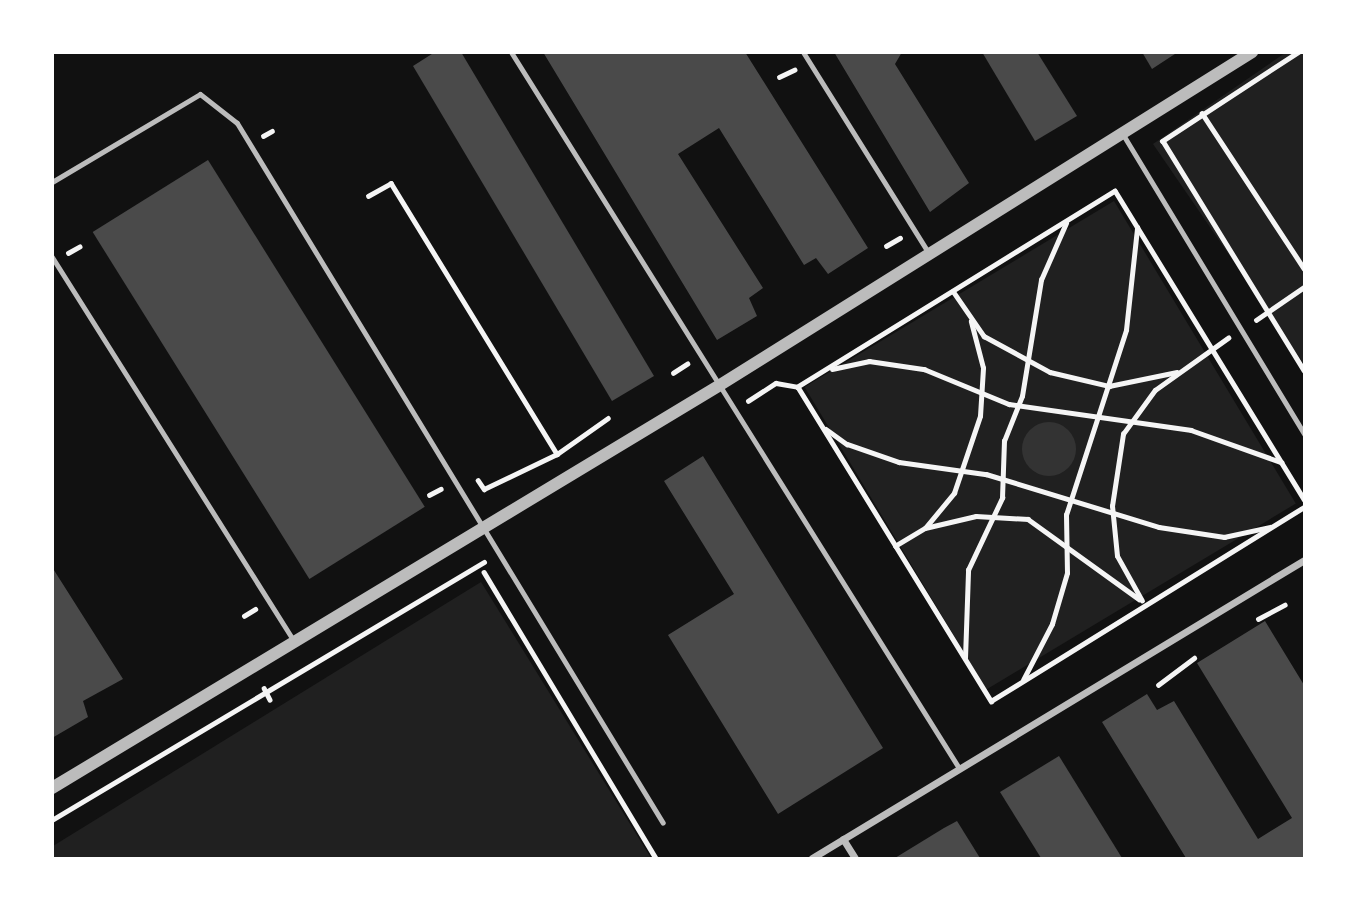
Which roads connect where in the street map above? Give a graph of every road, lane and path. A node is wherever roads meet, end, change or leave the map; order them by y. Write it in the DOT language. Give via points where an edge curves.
graph roads {
  1 [pos="511,52"];
  2 [pos="803,52"];
  3 [pos="1252,52"];
  4 [pos="1298,52"];
  5 [pos="1202,113"];
  6 [pos="1122,132"];
  7 [pos="52,182"];
  8 [pos="368,196"];
  9 [pos="1067,220"];
  10 [pos="1138,228"];
  11 [pos="928,252"];
  12 [pos="52,257"];
  13 [pos="1304,268"];
  14 [pos="1304,287"];
  15 [pos="953,291"];
  16 [pos="967,312"];
  17 [pos="1269,312"];
  18 [pos="1029,362"];
  19 [pos="826,370"];
  20 [pos="1304,370"];
  21 [pos="720,385"];
  22 [pos="1109,386"];
  23 [pos="798,387"];
  24 [pos="981,388"];
  25 [pos="1018,404"];
  26 [pos="735,409"];
  27 [pos="608,418"];
  28 [pos="1095,421"];
  29 [pos="1130,423"];
  30 [pos="822,426"];
  31 [pos="1304,434"];
  32 [pos="557,454"];
  33 [pos="1281,462"];
  34 [pos="964,471"];
  35 [pos="504,479"];
  36 [pos="1002,479"];
  37 [pos="1070,500"];
  38 [pos="1304,500"];
  39 [pos="1304,507"];
  40 [pos="1112,509"];
  41 [pos="995,519"];
  42 [pos="1270,527"];
  43 [pos="925,528"];
  44 [pos="482,529"];
  45 [pos="1067,543"];
  46 [pos="895,546"];
  47 [pos="498,554"];
  48 [pos="1304,560"];
  49 [pos="484,572"];
  50 [pos="1142,602"];
  51 [pos="1284,605"];
  52 [pos="1258,619"];
  53 [pos="294,642"];
  54 [pos="1194,658"];
  55 [pos="965,659"];
  56 [pos="1022,681"];
  57 [pos="1158,685"];
  58 [pos="959,768"];
  59 [pos="52,788"];
  60 [pos="52,820"];
  61 [pos="663,823"];
  62 [pos="843,839"];
  63 [pos="656,859"];
  64 [pos="812,859"];
  65 [pos="855,859"];
  1 -- 21 [label="lane"];
  2 -- 11 [label="lane"];
  3 -- 6 [label="street"];
  4 -- 5 [label="path"];
  5 -- 13 [label="path"];
  5 -- 17 [label="path" via="1163,141"];
  6 -- 11 [label="street"];
  6 -- 31 [label="lane"];
  7 -- 44 [label="lane" via="200,94 237,123"];
  8 -- 32 [label="path" via="391,183"];
  9 -- 10 [label="path" via="1115,191"];
  9 -- 15 [label="path"];
  9 -- 18 [label="path" via="1041,280"];
  10 -- 22 [label="path" via="1128,319"];
  10 -- 33 [label="path"];
  11 -- 21 [label="street"];
  12 -- 53 [label="lane"];
  14 -- 17 [label="path"];
  15 -- 16 [label="path"];
  15 -- 19 [label="path"];
  16 -- 18 [label="path" via="984,336"];
  16 -- 24 [label="path" via="980,342"];
  17 -- 20 [label="path"];
  18 -- 22 [label="path"];
  18 -- 25 [label="path"];
  19 -- 23 [label="path"];
  19 -- 24 [label="path" via="869,361 924,369"];
  21 -- 26 [label="lane"];
  21 -- 44 [label="street"];
  22 -- 28 [label="path"];
  22 -- 29 [label="path" via="1181,371 1155,390"];
  23 -- 26 [label="path" via="776,383"];
  23 -- 30 [label="path"];
  24 -- 25 [label="path"];
  24 -- 34 [label="path"];
  25 -- 28 [label="path" via="1063,407"];
  25 -- 36 [label="path" via="1004,440"];
  26 -- 58 [label="lane"];
  27 -- 32 [label="path"];
  28 -- 29 [label="path"];
  28 -- 37 [label="path"];
  29 -- 33 [label="path" via="1191,430"];
  29 -- 40 [label="path"];
  30 -- 34 [label="path" via="847,444 899,462"];
  30 -- 46 [label="path"];
  32 -- 35 [label="path"];
  33 -- 38 [label="path"];
  34 -- 36 [label="path"];
  34 -- 43 [label="path"];
  36 -- 37 [label="path"];
  36 -- 41 [label="path"];
  37 -- 40 [label="path"];
  37 -- 45 [label="path"];
  39 -- 42 [label="path"];
  40 -- 42 [label="path" via="1193,534 1224,537"];
  40 -- 50 [label="path" via="1117,556"];
  41 -- 43 [label="path" via="976,516"];
  41 -- 45 [label="path" via="1028,519"];
  41 -- 55 [label="path" via="968,570"];
  42 -- 50 [label="path"];
  43 -- 46 [label="path"];
  44 -- 47 [label="lane"];
  44 -- 53 [label="street"];
  45 -- 50 [label="path"];
  45 -- 56 [label="path" via="1066,573 1052,624"];
  46 -- 55 [label="path"];
  47 -- 60 [label="path"];
  47 -- 61 [label="lane"];
  48 -- 58 [label="street"];
  49 -- 63 [label="path"];
  50 -- 56 [label="path"];
  51 -- 52 [label="path"];
  53 -- 59 [label="street"];
  54 -- 57 [label="path"];
  55 -- 56 [label="path" via="991,701"];
  58 -- 62 [label="street"];
  62 -- 64 [label="street"];
  62 -- 65 [label="street"];
}
